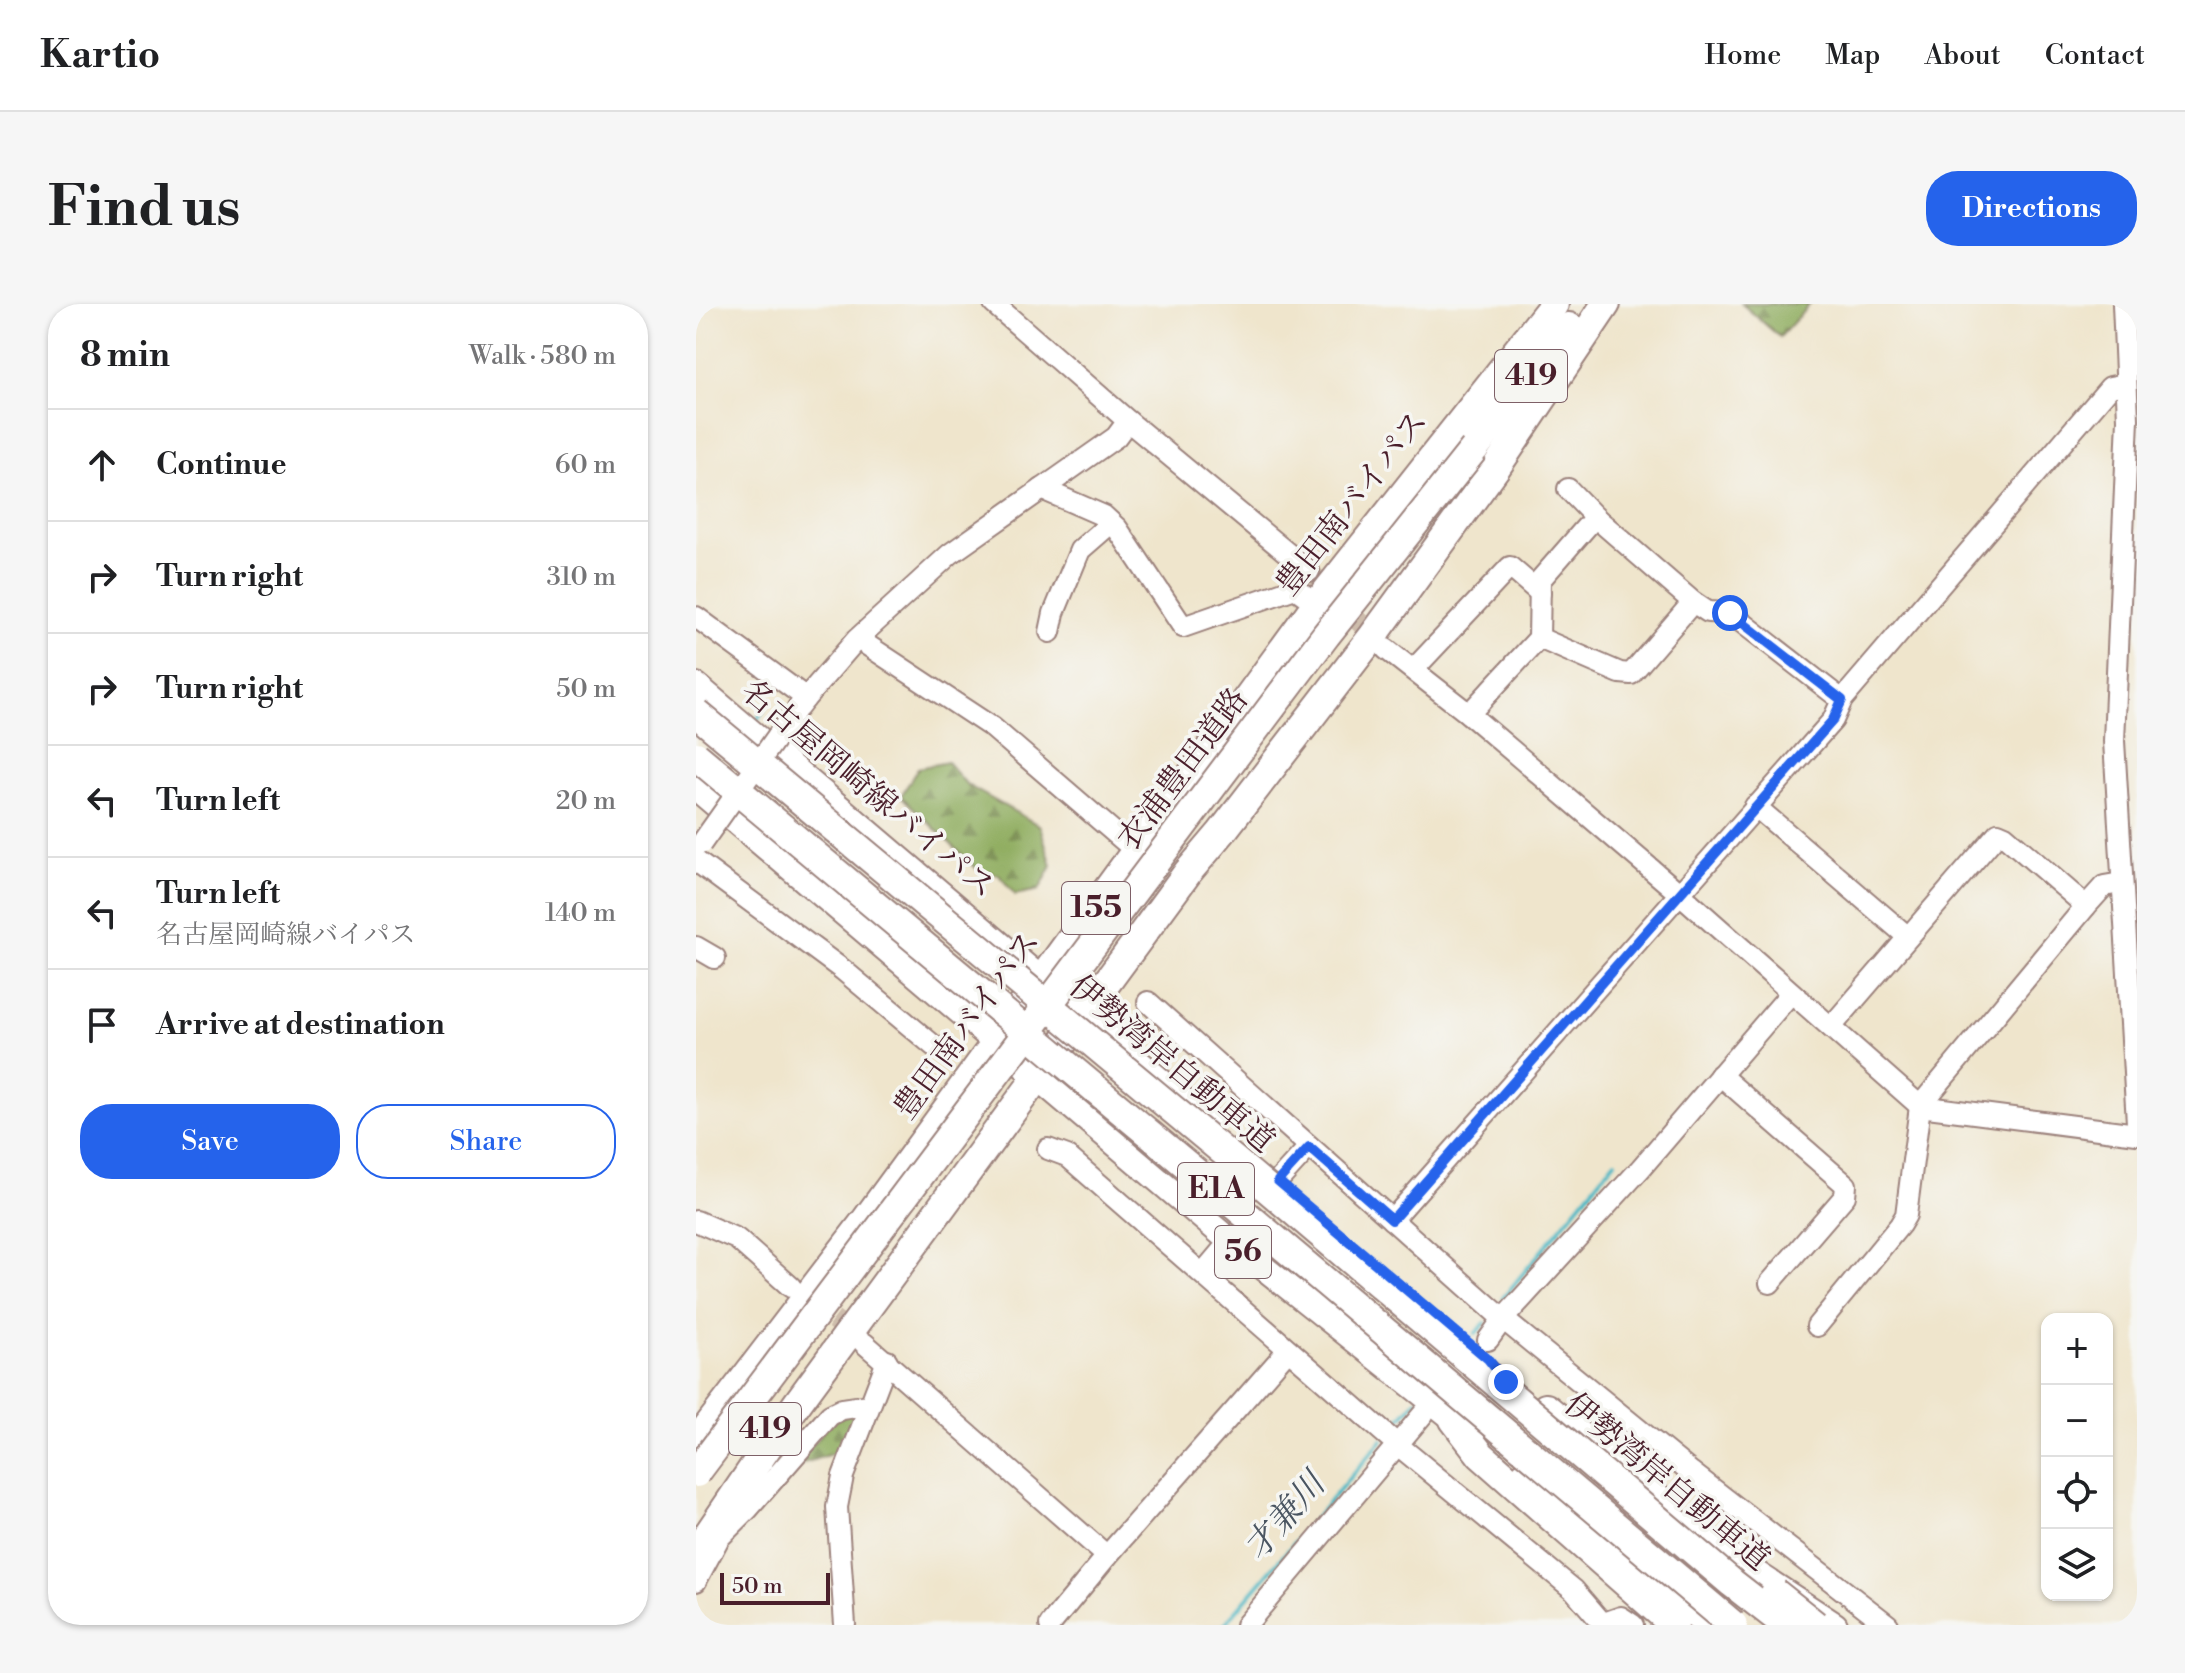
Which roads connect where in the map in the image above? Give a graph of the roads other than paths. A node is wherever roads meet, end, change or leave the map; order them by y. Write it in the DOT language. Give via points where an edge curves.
graph roads {
  1 [pos="994,304"];
  2 [pos="1554,304"];
  3 [pos="1571,304"];
  4 [pos="1587,304"];
  5 [pos="1606,304"];
  6 [pos="2123,304"];
  7 [pos="2126,384"];
  8 [pos="1128,421"];
  9 [pos="1469,446"];
  10 [pos="1042,489"];
  11 [pos="1568,489"];
  12 [pos="1595,517"];
  13 [pos="1111,523"];
  14 [pos="1309,571"];
  15 [pos="1540,593"];
  16 [pos="1693,602"];
  17 [pos="1317,604"];
  18 [pos="696,617"];
  19 [pos="1050,632"];
  20 [pos="1539,638"];
  21 [pos="858,639"];
  22 [pos="1386,649"];
  23 [pos="1414,669"];
  24 [pos="696,685"];
  25 [pos="1842,700"];
  26 [pos="799,706"];
  27 [pos="696,713"];
  28 [pos="1469,714"];
  29 [pos="696,756"];
  30 [pos="696,788"];
  31 [pos="1755,806"];
  32 [pos="698,852"];
  33 [pos="1137,852"];
  34 [pos="2121,883"];
  35 [pos="1679,893"];
  36 [pos="2086,906"];
  37 [pos="1908,937"];
  38 [pos="696,947"];
  39 [pos="715,958"];
  40 [pos="1043,980"];
  41 [pos="1791,993"];
  42 [pos="1148,1002"];
  43 [pos="1083,1014"];
  44 [pos="1831,1027"];
  45 [pos="997,1043"];
  46 [pos="934,1046"];
  47 [pos="1720,1075"];
  48 [pos="1037,1077"];
  49 [pos="1920,1106"];
  50 [pos="2137,1123"];
  51 [pos="2137,1134"];
  52 [pos="1309,1147"];
  53 [pos="1048,1149"];
  54 [pos="1278,1181"];
  55 [pos="1392,1220"];
  56 [pos="696,1221"];
  57 [pos="1230,1241"];
  58 [pos="1203,1273"];
  59 [pos="1770,1283"];
  60 [pos="791,1287"];
  61 [pos="1503,1319"];
  62 [pos="1817,1326"];
  63 [pos="852,1343"];
  64 [pos="1488,1349"];
  65 [pos="1288,1350"];
  66 [pos="887,1361"];
  67 [pos="747,1379"];
  68 [pos="869,1405"];
  69 [pos="1424,1413"];
  70 [pos="1454,1420"];
  71 [pos="696,1442"];
  72 [pos="1399,1446"];
  73 [pos="696,1451"];
  74 [pos="696,1460"];
  75 [pos="696,1473"];
  76 [pos="1658,1504"];
  77 [pos="696,1520"];
  78 [pos="696,1552"];
  79 [pos="1603,1552"];
  80 [pos="1107,1556"];
  81 [pos="696,1581"];
  82 [pos="1604,1624"];
  83 [pos="845,1625"];
  84 [pos="1050,1625"];
  85 [pos="1246,1625"];
  86 [pos="1633,1625"];
  87 [pos="1674,1625"];
  88 [pos="1684,1625"];
  89 [pos="1706,1625"];
  90 [pos="1733,1625"];
  91 [pos="1786,1625"];
  92 [pos="1803,1625"];
  93 [pos="1815,1625"];
  94 [pos="1835,1625"];
  95 [pos="1888,1625"];
  1 -- 8 [label="street"];
  2 -- 17 [label="highway, 豊田南バイパス / 155"];
  3 -- 9 [label="highway, 衣浦豊田道路 / 419"];
  4 -- 9 [label="highway, 衣浦豊田道路 / 419"];
  5 -- 43 [label="highway, 155" via="1373,636"];
  6 -- 7 [label="street"];
  7 -- 25 [label="street" via="2110,387"];
  7 -- 34 [label="street" via="2114,741"];
  8 -- 10 [label="street" via="1116,437"];
  8 -- 14 [label="street"];
  9 -- 74 [label="highway, 衣浦豊田道路 / 419, bridge" via="1310,641"];
  9 -- 75 [label="highway, 衣浦豊田道路 / 419, bridge"];
  10 -- 13 [label="street"];
  10 -- 21 [label="street" via="950,554"];
  11 -- 12 [label="street"];
  12 -- 15 [label="street" via="1540,580"];
  12 -- 16 [label="street"];
  13 -- 17 [label="street" via="1183,627 1295,588"];
  13 -- 19 [label="street" via="1080,550"];
  15 -- 20 [label="street"];
  15 -- 23 [label="street" via="1510,567"];
  16 -- 20 [label="street" via="1631,674"];
  16 -- 25 [label="street" via="1708,612 1730,613"];
  17 -- 33 [label="highway, 豊田南バイパス / 155"];
  18 -- 26 [label="street"];
  20 -- 28 [label="street"];
  21 -- 26 [label="street"];
  21 -- 33 [label="street" via="993,728"];
  22 -- 23 [label="street"];
  23 -- 28 [label="street"];
  24 -- 40 [label="main road, 名古屋岡崎線バイパス / 56"];
  25 -- 31 [label="street" via="1833,720"];
  26 -- 32 [label="street, bridge"];
  27 -- 91 [label="highway, 伊勢湾岸自動車道 / E1A, bridge"];
  28 -- 35 [label="street"];
  29 -- 90 [label="highway, 伊勢湾岸自動車道 / E1A, bridge"];
  30 -- 45 [label="main road, 56"];
  31 -- 35 [label="street"];
  31 -- 37 [label="street"];
  32 -- 46 [label="street"];
  33 -- 40 [label="highway, 豊田南バイパス / 155"];
  34 -- 36 [label="street" via="2104,886"];
  34 -- 50 [label="street"];
  35 -- 41 [label="street"];
  35 -- 55 [label="street"];
  36 -- 37 [label="street" via="1998,833"];
  36 -- 49 [label="street"];
  37 -- 44 [label="street"];
  38 -- 39 [label="street"];
  40 -- 43 [label="main road, 名古屋岡崎線バイパス / 56"];
  40 -- 45 [label="highway, 豊田南バイパス / 155"];
  41 -- 44 [label="street"];
  41 -- 47 [label="street"];
  42 -- 52 [label="street"];
  43 -- 48 [label="highway, 155"];
  43 -- 54 [label="main road, 名古屋岡崎線バイパス / 56"];
  44 -- 49 [label="street"];
  45 -- 48 [label="main road, 56"];
  45 -- 67 [label="highway, 豊田南バイパス / 155"];
  47 -- 59 [label="street" via="1846,1185 1845,1196"];
  47 -- 61 [label="street"];
  48 -- 57 [label="main road, 56"];
  48 -- 63 [label="highway, 155"];
  49 -- 51 [label="street"];
  49 -- 62 [label="street" via="1906,1215"];
  52 -- 54 [label="street"];
  52 -- 55 [label="street"];
  53 -- 58 [label="street" via="1067,1156"];
  54 -- 64 [label="main road, 名古屋岡崎線バイパス / 56"];
  55 -- 61 [label="street"];
  56 -- 60 [label="street" via="737,1239"];
  57 -- 58 [label="street"];
  57 -- 70 [label="main road, 56"];
  58 -- 65 [label="street"];
  61 -- 64 [label="street"];
  61 -- 95 [label="street"];
  63 -- 66 [label="street"];
  63 -- 77 [label="highway, 419" via="782,1407"];
  63 -- 78 [label="highway, 155" via="796,1405"];
  64 -- 76 [label="highway"];
  65 -- 72 [label="street"];
  65 -- 80 [label="street"];
  66 -- 68 [label="street"];
  66 -- 80 [label="street"];
  67 -- 71 [label="highway, 豊田南バイパス / 155"];
  67 -- 73 [label="highway, 419"];
  68 -- 81 [label="street" via="830,1415 719,1538"];
  68 -- 83 [label="street" via="837,1507"];
  69 -- 72 [label="street"];
  70 -- 79 [label="highway" via="1481,1455"];
  72 -- 82 [label="street" via="1574,1590"];
  72 -- 85 [label="street"];
  76 -- 92 [label="main road"];
  76 -- 93 [label="highway, bridge"];
  76 -- 94 [label="main road"];
  79 -- 87 [label="highway"];
  79 -- 88 [label="main road"];
  79 -- 89 [label="main road"];
  80 -- 84 [label="street"];
  82 -- 86 [label="street" via="1621,1617"];
}
